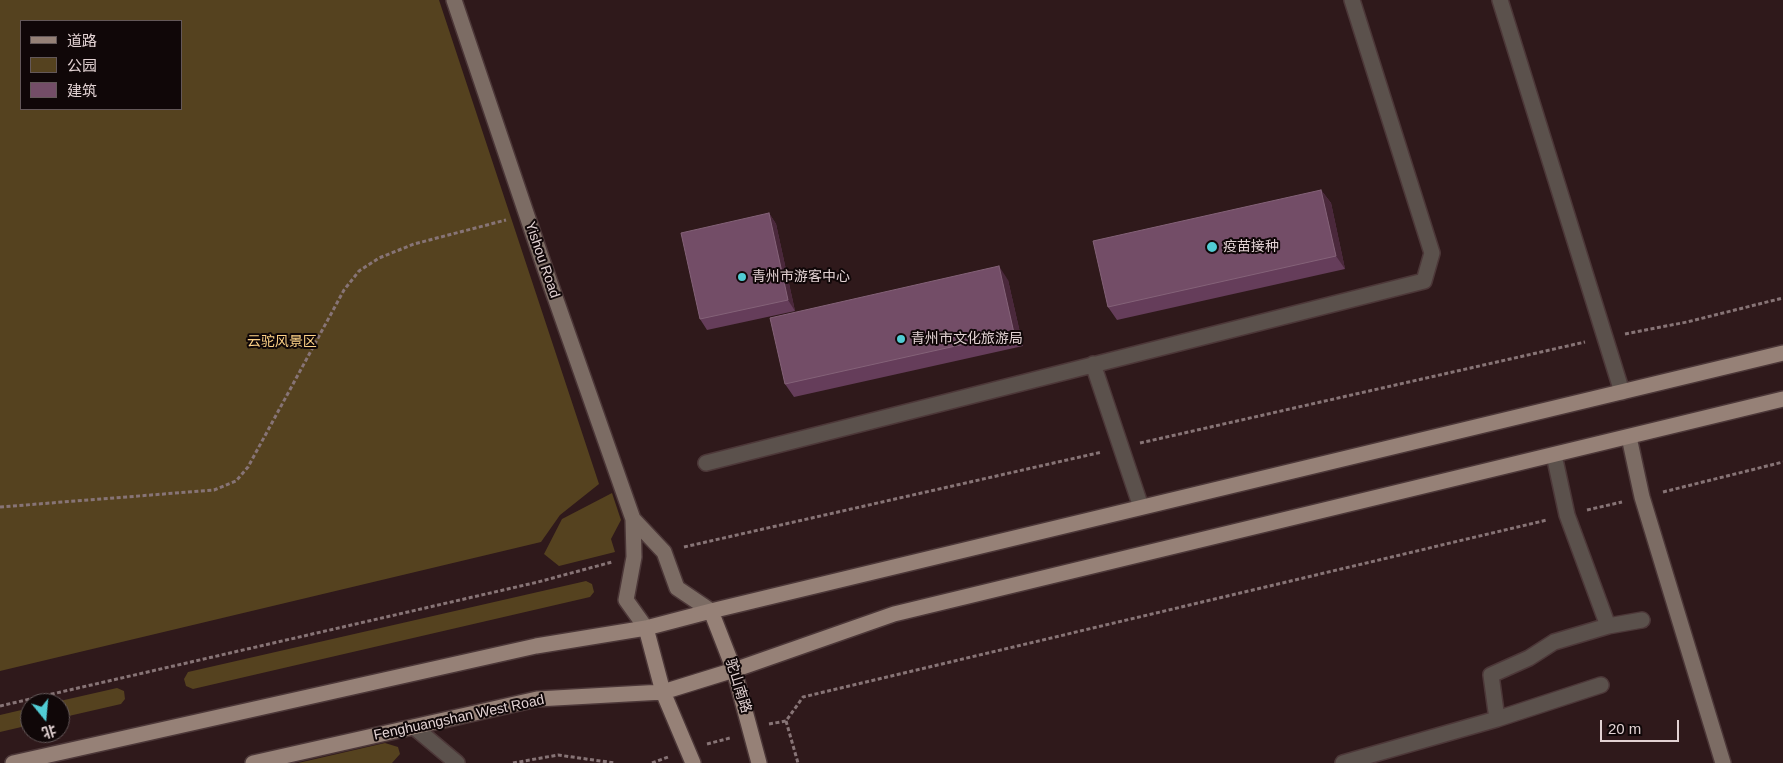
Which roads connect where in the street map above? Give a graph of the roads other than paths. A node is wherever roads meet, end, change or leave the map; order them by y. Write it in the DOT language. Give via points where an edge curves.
graph roads {
  1 [pos="454,0"];
  2 [pos="1352,0"];
  3 [pos="1500,0"];
  4 [pos="1783,353"];
  5 [pos="1093,364"];
  6 [pos="1622,392"];
  7 [pos="1783,399"];
  8 [pos="1629,437"];
  9 [pos="1554,455"];
  10 [pos="706,463"];
  11 [pos="1141,507"];
  12 [pos="633,519"];
  13 [pos="711,611"];
  14 [pos="1642,620"];
  15 [pos="1608,626"];
  16 [pos="646,628"];
  17 [pos="734,670"];
  18 [pos="1601,685"];
  19 [pos="663,692"];
  20 [pos="1497,719"];
  21 [pos="414,727"];
  22 [pos="691,756"];
  23 [pos="13,763"];
  24 [pos="253,763"];
  25 [pos="457,763"];
  26 [pos="759,763"];
  27 [pos="1343,763"];
  28 [pos="1723,763"];
  1 -- 12 [label="street, Yishou Road"];
  2 -- 5 [label="street" via="1432,254 1424,281"];
  3 -- 6 [label="street"];
  4 -- 6 [label="main road"];
  5 -- 10 [label="street"];
  5 -- 11 [label="street"];
  6 -- 11 [label="main road"];
  7 -- 8 [label="main road, Fenghuangshan West Road"];
  8 -- 9 [label="main road, Fenghuangshan West Road"];
  8 -- 28 [label="street" via="1642,497"];
  9 -- 15 [label="street" via="1567,515"];
  9 -- 17 [label="main road, Fenghuangshan West Road" via="894,614"];
  11 -- 13 [label="main road"];
  12 -- 13 [label="street" via="664,552 677,588"];
  12 -- 16 [label="street" via="634,557 626,600"];
  13 -- 16 [label="main road"];
  13 -- 17 [label="main road, 驼山南路"];
  14 -- 15 [label="street"];
  15 -- 20 [label="street" via="1554,642 1529,658 1491,675"];
  16 -- 19 [label="main road"];
  16 -- 23 [label="main road" via="536,646"];
  17 -- 19 [label="main road, Fenghuangshan West Road"];
  17 -- 26 [label="main road, 驼山南路"];
  18 -- 20 [label="street"];
  19 -- 21 [label="main road, Fenghuangshan West Road" via="537,699"];
  19 -- 22 [label="main road"];
  20 -- 27 [label="street"];
  21 -- 24 [label="main road, Fenghuangshan West Road"];
  21 -- 25 [label="street"];
}
